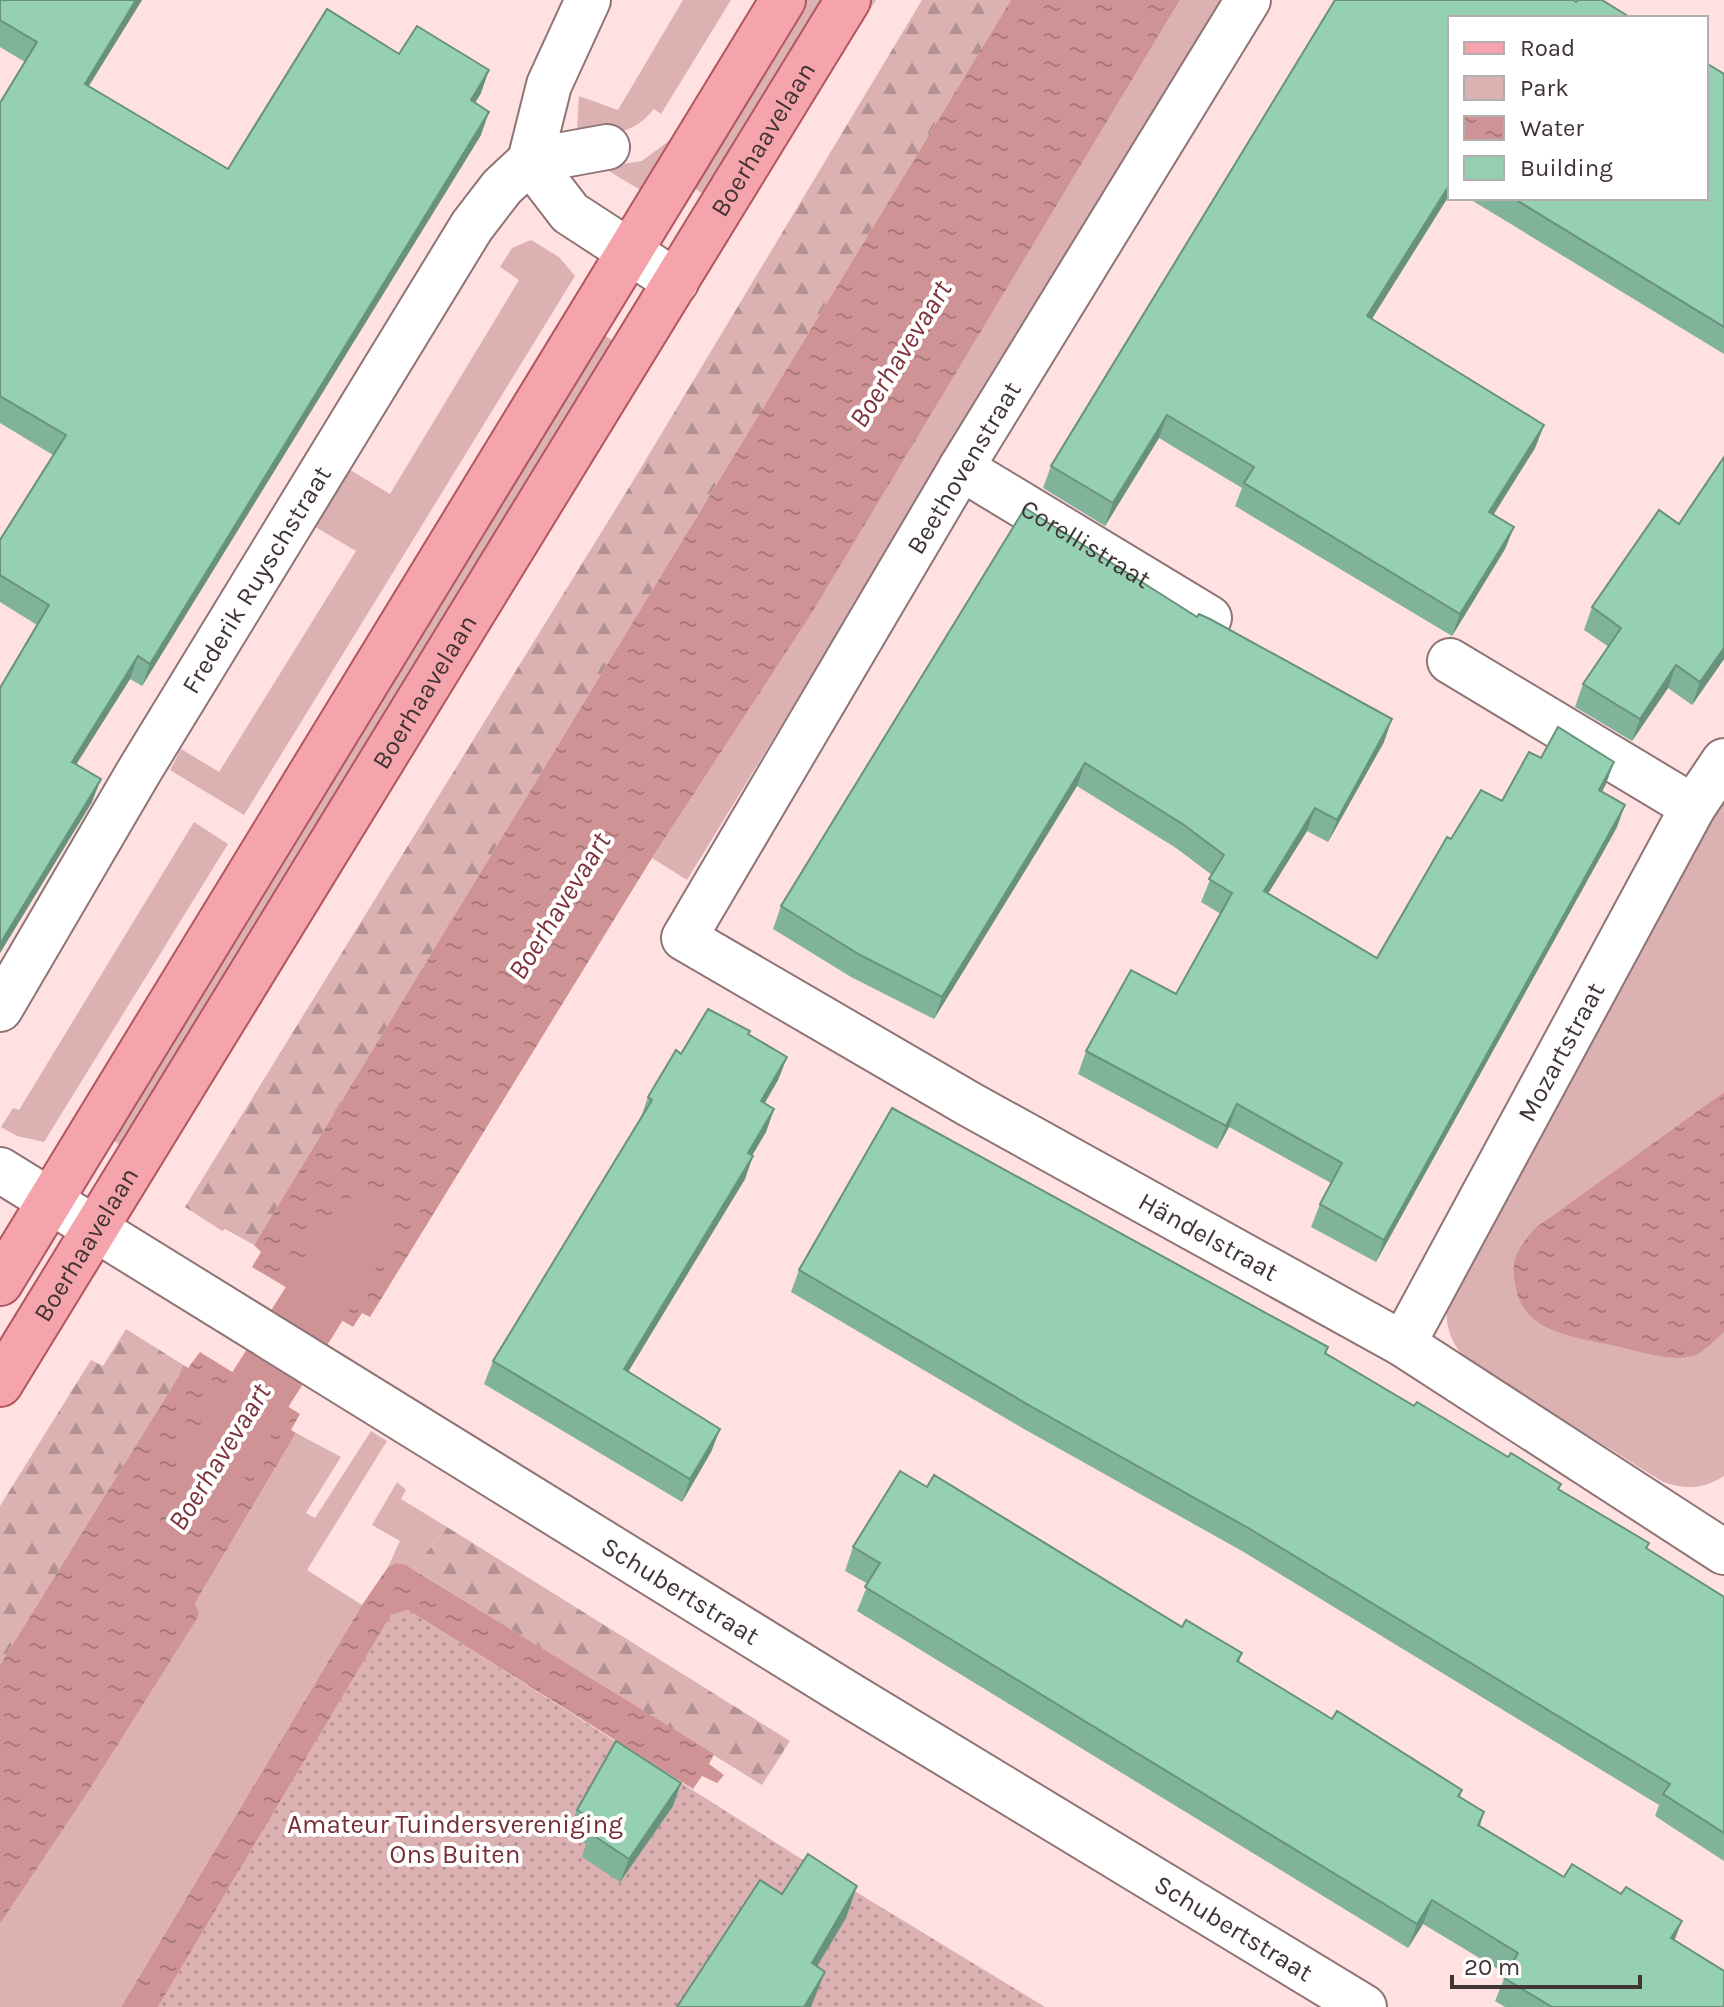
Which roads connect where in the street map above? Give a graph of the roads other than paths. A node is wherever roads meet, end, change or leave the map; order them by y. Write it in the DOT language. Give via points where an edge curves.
graph roads {
  1 [pos="588,0"];
  2 [pos="783,0"];
  3 [pos="848,0"];
  4 [pos="1248,0"];
  5 [pos="607,147"];
  6 [pos="530,161"];
  7 [pos="628,251"];
  8 [pos="676,282"];
  9 [pos="961,468"];
  10 [pos="1209,618"];
  11 [pos="1450,661"];
  12 [pos="1724,761"];
  13 [pos="1693,807"];
  14 [pos="684,938"];
  15 [pos="0,1009"];
  16 [pos="0,1170"];
  17 [pos="51,1201"];
  18 [pos="97,1231"];
  19 [pos="0,1283"];
  20 [pos="1403,1344"];
  21 [pos="0,1384"];
  22 [pos="1719,1537"];
  23 [pos="1364,2007"];
  1 -- 6 [label="street" via="549,85"];
  2 -- 7 [label="main road, Boerhaavelaan"];
  3 -- 8 [label="main road, Boerhaavelaan"];
  4 -- 9 [label="street, Beethovenstraat"];
  5 -- 6 [label="street"];
  6 -- 7 [label="street" via="570,213"];
  6 -- 15 [label="street, Frederik Ruyschstraat" via="472,226"];
  7 -- 8 [label="street"];
  7 -- 17 [label="main road, Boerhaavelaan"];
  8 -- 18 [label="main road, Boerhaavelaan"];
  9 -- 10 [label="street, Corellistraat"];
  9 -- 14 [label="street, Beethovenstraat"];
  11 -- 13 [label="street"];
  12 -- 13 [label="street, Mozartstraat"];
  13 -- 20 [label="street, Mozartstraat"];
  14 -- 20 [label="street, Händelstraat" via="969,1104"];
  16 -- 17 [label="street, Schubertstraat"];
  17 -- 18 [label="street, Schubertstraat"];
  17 -- 19 [label="main road, Boerhaavelaan"];
  18 -- 21 [label="main road, Boerhaavelaan"];
  18 -- 23 [label="street, Schubertstraat"];
  20 -- 22 [label="street, Händelstraat"];
}
